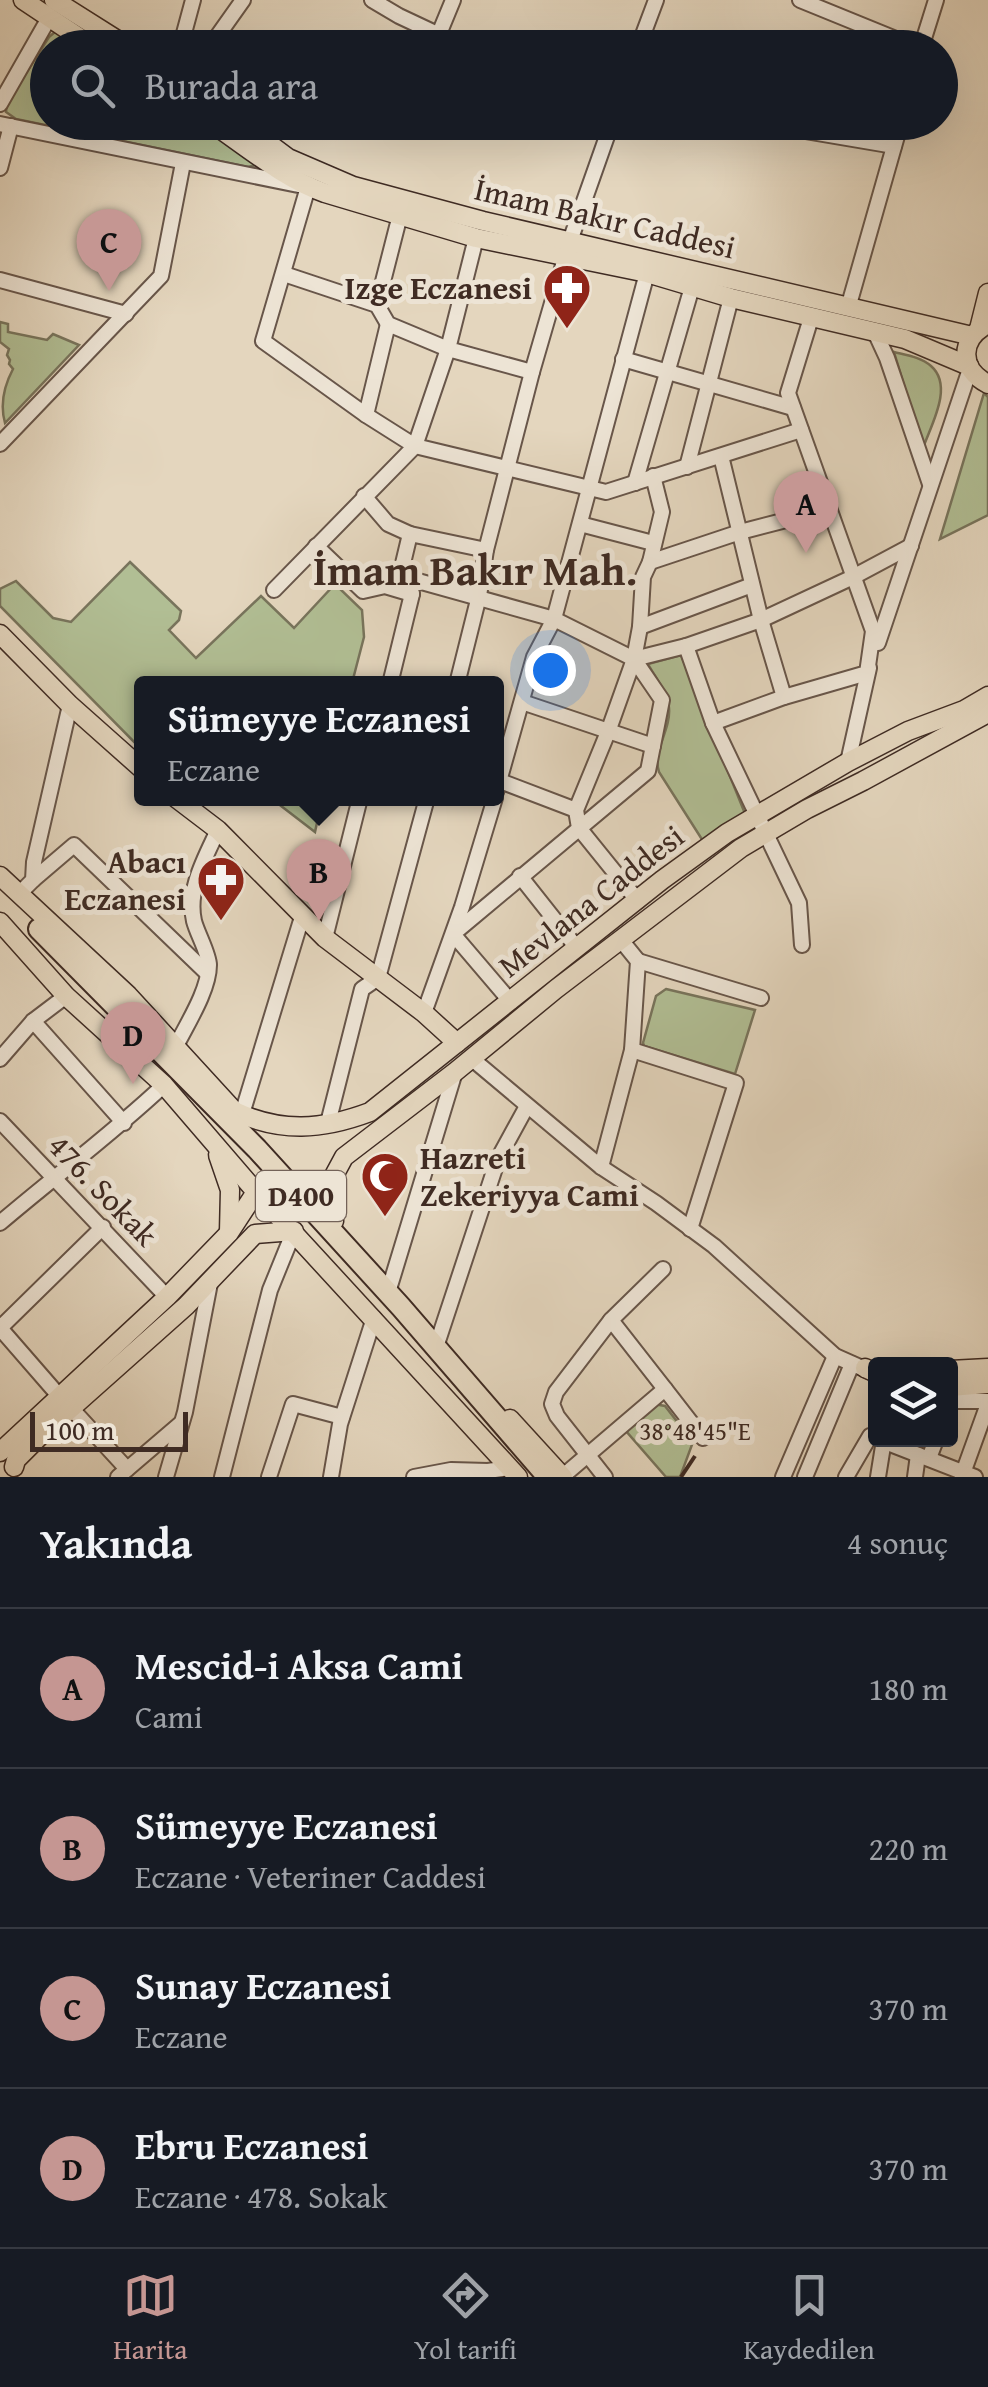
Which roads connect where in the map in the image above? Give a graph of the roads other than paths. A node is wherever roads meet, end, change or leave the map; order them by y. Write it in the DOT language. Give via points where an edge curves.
graph roads {
  1 [pos="23,0"];
  2 [pos="193,0"];
  3 [pos="243,0"];
  4 [pos="372,0"];
  5 [pos="453,0"];
  6 [pos="656,0"];
  7 [pos="800,0"];
  8 [pos="936,0"];
  9 [pos="51,9"];
  10 [pos="74,30"];
  11 [pos="94,30"];
  12 [pos="185,30"];
  13 [pos="222,30"];
  14 [pos="430,30"];
  15 [pos="440,30"];
  16 [pos="645,30"];
  17 [pos="875,30"];
  18 [pos="926,30"];
  19 [pos="30,48"];
  20 [pos="0,104"];
  21 [pos="5,125"];
  22 [pos="30,130"];
  23 [pos="73,140"];
  24 [pos="237,140"];
  25 [pos="264,140"];
  26 [pos="606,140"];
  27 [pos="859,140"];
  28 [pos="896,140"];
  29 [pos="894,146"];
  30 [pos="183,164"];
  31 [pos="0,168"];
  32 [pos="308,187"];
  33 [pos="400,215"];
  34 [pos="476,238"];
  35 [pos="568,250"];
  36 [pos="284,274"];
  37 [pos="647,274"];
  38 [pos="0,280"];
  39 [pos="692,287"];
  40 [pos="988,293"];
  41 [pos="731,298"];
  42 [pos="377,305"];
  43 [pos="848,308"];
  44 [pos="126,314"];
  45 [pos="811,318"];
  46 [pos="388,324"];
  47 [pos="980,329"];
  48 [pos="875,332"];
  49 [pos="448,349"];
  50 [pos="623,359"];
  51 [pos="969,367"];
  52 [pos="532,372"];
  53 [pos="666,373"];
  54 [pos="707,384"];
  55 [pos="988,384"];
  56 [pos="793,408"];
  57 [pos="366,415"];
  58 [pos="801,430"];
  59 [pos="0,444"];
  60 [pos="415,446"];
  61 [pos="721,456"];
  62 [pos="687,466"];
  63 [pos="507,468"];
  64 [pos="653,476"];
  65 [pos="635,483"];
  66 [pos="930,484"];
  67 [pos="589,488"];
  68 [pos="364,496"];
  69 [pos="829,509"];
  70 [pos="580,524"];
  71 [pos="740,532"];
  72 [pos="410,534"];
  73 [pos="654,543"];
  74 [pos="316,546"];
  75 [pos="910,546"];
  76 [pos="486,550"];
  77 [pos="650,562"];
  78 [pos="400,576"];
  79 [pos="854,577"];
  80 [pos="752,585"];
  81 [pos="274,590"];
  82 [pos="412,594"];
  83 [pos="479,596"];
  84 [pos="554,619"];
  85 [pos="761,620"];
  86 [pos="640,627"];
  87 [pos="0,634"];
  88 [pos="686,646"];
  89 [pos="634,659"];
  90 [pos="867,673"];
  91 [pos="392,676"];
  92 [pos="459,676"];
  93 [pos="988,696"];
  94 [pos="784,698"];
  95 [pos="522,702"];
  96 [pos="70,705"];
  97 [pos="988,713"];
  98 [pos="713,723"];
  99 [pos="608,732"];
  100 [pos="653,746"];
  101 [pos="504,753"];
  102 [pos="134,762"];
  103 [pos="848,762"];
  104 [pos="504,793"];
  105 [pos="186,806"];
  106 [pos="358,806"];
  107 [pos="425,806"];
  108 [pos="492,806"];
  109 [pos="576,810"];
  110 [pos="757,814"];
  111 [pos="579,828"];
  112 [pos="218,830"];
  113 [pos="767,834"];
  114 [pos="0,876"];
  115 [pos="520,876"];
  116 [pos="33,880"];
  117 [pos="0,887"];
  118 [pos="19,894"];
  119 [pos="638,901"];
  120 [pos="0,906"];
  121 [pos="302,916"];
  122 [pos="16,932"];
  123 [pos="452,934"];
  124 [pos="325,938"];
  125 [pos="620,940"];
  126 [pos="802,945"];
  127 [pos="577,948"];
  128 [pos="638,961"];
  129 [pos="207,973"];
  130 [pos="378,978"];
  131 [pos="66,996"];
  132 [pos="761,998"];
  133 [pos="510,1002"];
  134 [pos="424,1013"];
  135 [pos="34,1021"];
  136 [pos="458,1043"];
  137 [pos="176,1046"];
  138 [pos="632,1050"];
  139 [pos="472,1058"];
  140 [pos="0,1059"];
  141 [pos="455,1072"];
  142 [pos="164,1084"];
  143 [pos="528,1106"];
  144 [pos="238,1112"];
  145 [pos="0,1121"];
  146 [pos="124,1123"];
  147 [pos="328,1123"];
  148 [pos="214,1145"];
  149 [pos="344,1158"];
  150 [pos="601,1168"];
  151 [pos="53,1178"];
  152 [pos="307,1190"];
  153 [pos="256,1192"];
  154 [pos="334,1221"];
  155 [pos="0,1223"];
  156 [pos="102,1227"];
  157 [pos="690,1229"];
  158 [pos="294,1231"];
  159 [pos="229,1232"];
  160 [pos="663,1269"];
  161 [pos="210,1278"];
  162 [pos="390,1286"];
  163 [pos="167,1297"];
  164 [pos="374,1318"];
  165 [pos="611,1320"];
  166 [pos="0,1328"];
  167 [pos="438,1341"];
  168 [pos="834,1356"];
  169 [pos="988,1368"];
  170 [pos="868,1370"];
  171 [pos="958,1370"];
  172 [pos="868,1372"];
  173 [pos="988,1384"];
  174 [pos="958,1386"];
  175 [pos="665,1389"];
  176 [pos="66,1402"];
  177 [pos="958,1402"];
  178 [pos="988,1402"];
  179 [pos="342,1418"];
  180 [pos="181,1423"];
  181 [pos="703,1438"];
  182 [pos="868,1439"];
  183 [pos="880,1447"];
  184 [pos="901,1447"];
  185 [pos="931,1447"];
  186 [pos="587,1455"];
  187 [pos="924,1456"];
  188 [pos="7,1463"];
  189 [pos="514,1472"];
  190 [pos="122,1473"];
  191 [pos="450,1473"];
  192 [pos="487,1474"];
  193 [pos="967,1475"];
  194 [pos="563,1476"];
  195 [pos="166,1477"];
  196 [pos="222,1477"];
  197 [pos="270,1477"];
  198 [pos="331,1477"];
  199 [pos="414,1477"];
  200 [pos="532,1477"];
  201 [pos="548,1477"];
  202 [pos="605,1477"];
  203 [pos="784,1477"];
  204 [pos="806,1477"];
  205 [pos="846,1477"];
  206 [pos="878,1477"];
  207 [pos="915,1477"];
  1 -- 9 [label="main road"];
  2 -- 12 [label="street"];
  3 -- 13 [label="street"];
  4 -- 14 [label="street"];
  5 -- 15 [label="street"];
  6 -- 16 [label="street"];
  7 -- 17 [label="street"];
  8 -- 18 [label="street"];
  9 -- 10 [label="main road"];
  9 -- 11 [label="main road"];
  19 -- 20 [label="street"];
  21 -- 22 [label="street"];
  21 -- 31 [label="street"];
  23 -- 30 [label="street"];
  24 -- 32 [label="main road"];
  25 -- 35 [label="main road, İmam Bakır Caddesi" via="353,186"];
  26 -- 35 [label="street"];
  27 -- 29 [label="street"];
  28 -- 29 [label="street"];
  29 -- 43 [label="street"];
  30 -- 32 [label="street"];
  30 -- 44 [label="street" via="161,276"];
  32 -- 33 [label="main road"];
  32 -- 36 [label="street"];
  33 -- 34 [label="main road"];
  33 -- 42 [label="street"];
  34 -- 35 [label="main road"];
  34 -- 49 [label="street"];
  35 -- 37 [label="main road"];
  35 -- 43 [label="main road, İmam Bakır Caddesi"];
  35 -- 52 [label="street"];
  36 -- 42 [label="street"];
  36 -- 57 [label="street" via="263,341"];
  37 -- 39 [label="main road"];
  37 -- 50 [label="street"];
  38 -- 44 [label="street"];
  39 -- 41 [label="main road"];
  39 -- 53 [label="street"];
  40 -- 47 [label="main road"];
  41 -- 45 [label="main road"];
  41 -- 54 [label="street"];
  42 -- 46 [label="street"];
  43 -- 47 [label="main road, İmam Bakır Caddesi"];
  44 -- 59 [label="street"];
  45 -- 48 [label="main road"];
  45 -- 56 [label="street" via="788,394"];
  46 -- 49 [label="street"];
  46 -- 57 [label="street"];
  47 -- 51 [label="main road" via="966,350"];
  48 -- 51 [label="main road"];
  48 -- 66 [label="street"];
  49 -- 52 [label="street"];
  49 -- 60 [label="street"];
  50 -- 53 [label="street"];
  50 -- 67 [label="street"];
  51 -- 55 [label="main road"];
  51 -- 66 [label="street"];
  52 -- 63 [label="street"];
  53 -- 54 [label="street"];
  53 -- 65 [label="street"];
  54 -- 56 [label="street"];
  54 -- 62 [label="street"];
  56 -- 58 [label="street"];
  57 -- 60 [label="street"];
  58 -- 61 [label="street"];
  58 -- 69 [label="street"];
  60 -- 63 [label="street"];
  60 -- 68 [label="street"];
  61 -- 62 [label="street"];
  61 -- 71 [label="street"];
  62 -- 64 [label="street"];
  63 -- 67 [label="street"];
  63 -- 76 [label="street"];
  64 -- 65 [label="street"];
  64 -- 73 [label="street" via="662,512"];
  65 -- 67 [label="street" via="606,492"];
  66 -- 75 [label="street"];
  67 -- 70 [label="street"];
  68 -- 72 [label="street" via="388,524"];
  68 -- 74 [label="street"];
  69 -- 71 [label="street"];
  69 -- 79 [label="street"];
  70 -- 73 [label="street"];
  70 -- 84 [label="street"];
  71 -- 77 [label="street"];
  71 -- 80 [label="street"];
  72 -- 76 [label="street"];
  72 -- 78 [label="street"];
  73 -- 77 [label="street"];
  74 -- 81 [label="street"];
  74 -- 82 [label="street" via="363,591 385,586"];
  75 -- 79 [label="street"];
  75 -- 90 [label="street"];
  76 -- 83 [label="street"];
  77 -- 86 [label="street"];
  78 -- 82 [label="street"];
  78 -- 83 [label="street"];
  79 -- 85 [label="street"];
  79 -- 90 [label="street" via="873,631"];
  80 -- 85 [label="street"];
  80 -- 86 [label="street"];
  82 -- 91 [label="street"];
  83 -- 84 [label="street"];
  83 -- 92 [label="street"];
  84 -- 89 [label="street"];
  84 -- 95 [label="street"];
  85 -- 88 [label="street"];
  85 -- 94 [label="street"];
  86 -- 89 [label="street"];
  87 -- 96 [label="main road"];
  88 -- 89 [label="street"];
  88 -- 98 [label="street"];
  89 -- 99 [label="street"];
  89 -- 100 [label="street" via="662,700"];
  90 -- 94 [label="street"];
  90 -- 103 [label="street"];
  93 -- 103 [label="main road, Mevlana Caddesi"];
  94 -- 98 [label="street"];
  95 -- 99 [label="street"];
  95 -- 101 [label="street"];
  96 -- 102 [label="main road"];
  96 -- 116 [label="street"];
  97 -- 113 [label="main road, Mevlana Caddesi"];
  98 -- 110 [label="street"];
  99 -- 100 [label="street"];
  99 -- 109 [label="street"];
  100 -- 111 [label="street" via="648,771"];
  103 -- 110 [label="main road, Mevlana Caddesi"];
  104 -- 109 [label="street"];
  105 -- 112 [label="main road"];
  106 -- 124 [label="street"];
  107 -- 130 [label="street"];
  108 -- 123 [label="street"];
  109 -- 111 [label="street"];
  110 -- 113 [label="street"];
  110 -- 119 [label="main road, Mevlana Caddesi"];
  111 -- 115 [label="street"];
  111 -- 119 [label="street"];
  112 -- 121 [label="main road"];
  112 -- 129 [label="street" via="196,880 192,915 210,963"];
  113 -- 125 [label="main road, Mevlana Caddesi"];
  113 -- 126 [label="street" via="799,903"];
  114 -- 118 [label="main road"];
  115 -- 123 [label="street"];
  115 -- 127 [label="street"];
  116 -- 118 [label="street"];
  116 -- 129 [label="street" via="74,845"];
  117 -- 122 [label="main road"];
  118 -- 137 [label="main road"];
  119 -- 127 [label="main road, Mevlana Caddesi"];
  120 -- 122 [label="main road"];
  121 -- 124 [label="main road"];
  121 -- 144 [label="street"];
  122 -- 131 [label="main road"];
  122 -- 200 [label="highway, D400" via="248,1159"];
  122 -- 201 [label="highway, D400" via="258,1149"];
  123 -- 133 [label="street"];
  123 -- 134 [label="street"];
  124 -- 130 [label="main road"];
  125 -- 128 [label="street"];
  125 -- 139 [label="main road, Mevlana Caddesi"];
  127 -- 133 [label="main road, Mevlana Caddesi"];
  128 -- 132 [label="street"];
  128 -- 138 [label="street"];
  129 -- 137 [label="street"];
  130 -- 134 [label="main road"];
  130 -- 147 [label="street" via="362,989"];
  131 -- 135 [label="street"];
  131 -- 142 [label="main road"];
  133 -- 136 [label="main road, Mevlana Caddesi"];
  134 -- 136 [label="main road"];
  135 -- 140 [label="street"];
  135 -- 146 [label="street"];
  136 -- 147 [label="main road, Mevlana Caddesi" via="370,1112"];
  137 -- 144 [label="main road"];
  138 -- 150 [label="street"];
  138 -- 157 [label="street" via="736,1083"];
  139 -- 141 [label="main road, Mevlana Caddesi"];
  139 -- 143 [label="street"];
  141 -- 149 [label="main road, Mevlana Caddesi"];
  141 -- 162 [label="street"];
  142 -- 146 [label="street"];
  142 -- 148 [label="main road"];
  143 -- 150 [label="street"];
  143 -- 167 [label="street" via="498,1160"];
  144 -- 147 [label="main road, Mevlana Caddesi" via="276,1126"];
  144 -- 152 [label="main road"];
  145 -- 151 [label="street, 476. Sokak"];
  146 -- 151 [label="street"];
  148 -- 153 [label="main road"];
  148 -- 159 [label="main road" via="230,1190"];
  149 -- 152 [label="main road, Mevlana Caddesi"];
  149 -- 154 [label="main road" via="330,1183"];
  150 -- 157 [label="street"];
  151 -- 155 [label="street"];
  151 -- 156 [label="street, 476. Sokak"];
  152 -- 154 [label="main road"];
  153 -- 158 [label="main road"];
  153 -- 159 [label="main road"];
  154 -- 162 [label="main road"];
  156 -- 163 [label="street, 476. Sokak"];
  156 -- 166 [label="street"];
  157 -- 168 [label="street"];
  158 -- 161 [label="main road" via="254,1234"];
  158 -- 164 [label="main road"];
  158 -- 196 [label="street" via="270,1290"];
  159 -- 163 [label="main road"];
  160 -- 165 [label="street"];
  161 -- 176 [label="main road" via="186,1306"];
  161 -- 180 [label="street"];
  162 -- 167 [label="main road"];
  163 -- 176 [label="main road"];
  164 -- 179 [label="street"];
  164 -- 189 [label="main road"];
  165 -- 175 [label="street"];
  165 -- 186 [label="street" via="552,1404"];
  166 -- 176 [label="street"];
  167 -- 194 [label="main road"];
  168 -- 170 [label="street"];
  168 -- 203 [label="street"];
  169 -- 171 [label="main road"];
  172 -- 204 [label="street"];
  173 -- 174 [label="main road"];
  175 -- 181 [label="street"];
  175 -- 186 [label="street"];
  176 -- 188 [label="main road"];
  176 -- 190 [label="street"];
  177 -- 178 [label="street"];
  178 -- 193 [label="street"];
  179 -- 197 [label="street" via="293,1404"];
  179 -- 198 [label="street"];
  180 -- 190 [label="street"];
  180 -- 195 [label="street"];
  182 -- 205 [label="street"];
  183 -- 206 [label="street"];
  184 -- 187 [label="street"];
  185 -- 187 [label="street"];
  186 -- 194 [label="street"];
  186 -- 202 [label="street"];
  187 -- 193 [label="street"];
  187 -- 207 [label="street"];
  189 -- 192 [label="street"];
  191 -- 192 [label="street"];
  191 -- 199 [label="street"];
}
